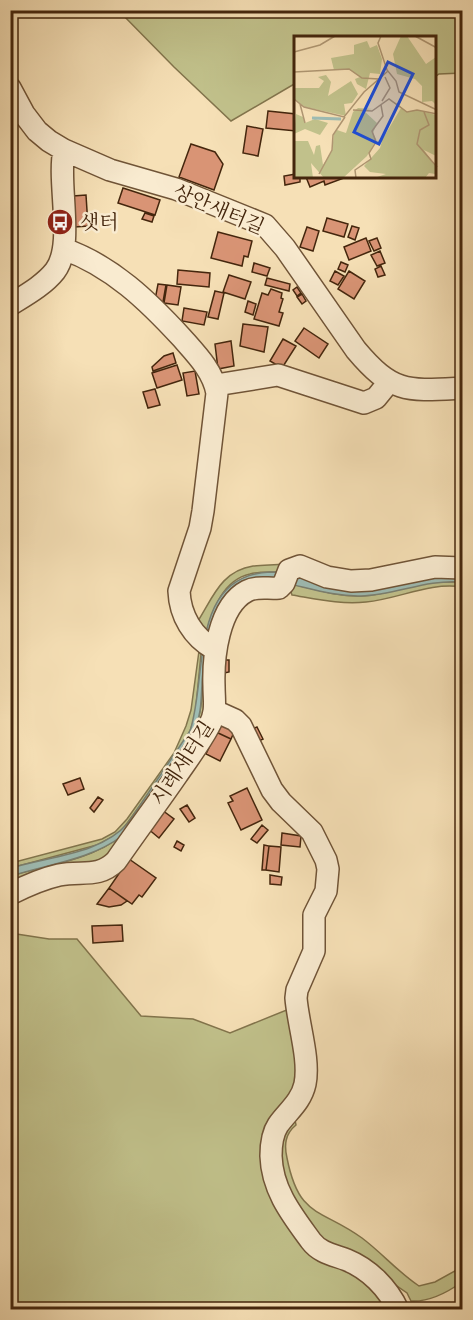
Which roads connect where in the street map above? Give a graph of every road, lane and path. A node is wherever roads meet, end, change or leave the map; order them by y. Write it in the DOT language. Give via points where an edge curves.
graph roads {
  1 [pos="10,88"];
  2 [pos="64,150"];
  3 [pos="64,249"];
  4 [pos="10,305"];
  5 [pos="389,382"];
  6 [pos="216,385"];
  7 [pos="462,388"];
  8 [pos="462,568"];
  9 [pos="208,645"];
  10 [pos="215,711"];
  11 [pos="10,894"];
  12 [pos="398,1310"];
  1 -- 2 [label="street, 상안새터길" via="37,131"];
  2 -- 3 [label="street"];
  2 -- 5 [label="street, 상안새터길" via="264,225 285,248 356,350"];
  3 -- 4 [label="street" via="55,272"];
  3 -- 6 [label="street" via="92,261 136,291 200,359"];
  5 -- 6 [label="street" via="376,398 364,403 278,375"];
  5 -- 7 [label="street, 상안새터길" via="416,390"];
  6 -- 9 [label="street" via="203,512 178,591 188,624"];
  8 -- 9 [label="street, 시례새터길" via="423,568 362,581 338,580 300,566 291,568 279,588 253,589 240,596"];
  9 -- 10 [label="street, 시례새터길"];
  10 -- 11 [label="street, 시례새터길" via="201,740 108,869 53,877"];
  10 -- 12 [label="street" via="241,726 272,790 312,832 328,869 326,891 314,915 314,951 296,998 305,1084 297,1103 276,1129 271,1149 272,1176 287,1208 315,1245 371,1275 385,1287"];
}
